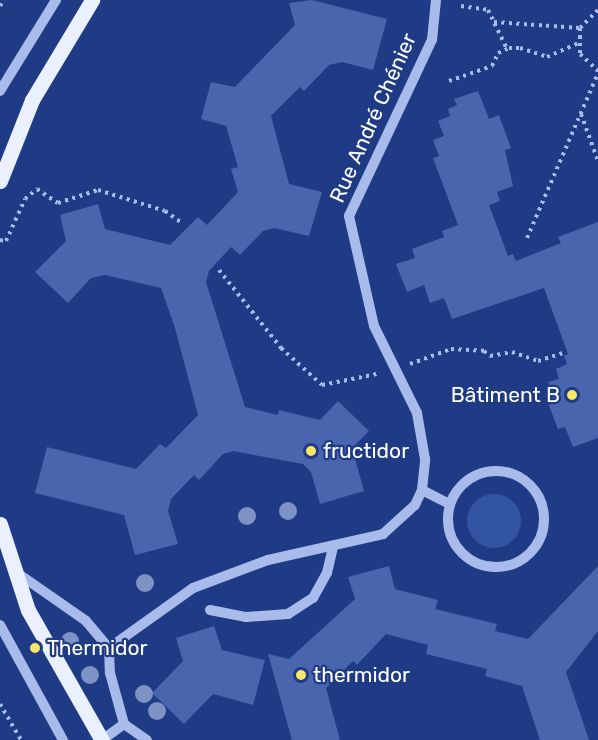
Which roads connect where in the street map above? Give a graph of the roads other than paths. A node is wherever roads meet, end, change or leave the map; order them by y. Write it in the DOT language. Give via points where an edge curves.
graph roads {
  1 [pos="56,0"];
  2 [pos="92,0"];
  3 [pos="436,0"];
  4 [pos="0,91"];
  5 [pos="0,181"];
  6 [pos="422,490"];
  7 [pos="449,504"];
  8 [pos="0,524"];
  9 [pos="333,546"];
  10 [pos="13,570"];
  11 [pos="210,610"];
  12 [pos="0,625"];
  13 [pos="109,648"];
  14 [pos="124,724"];
  15 [pos="63,740"];
  16 [pos="102,740"];
  17 [pos="147,740"];
  1 -- 4 [label="street"];
  2 -- 5 [label="main road" via="32,100"];
  3 -- 6 [label="street, Rue André Chénier" via="432,40 349,216 374,326 417,413 425,459"];
  6 -- 7 [label="street"];
  6 -- 9 [label="street, Rue André Chénier" via="415,505 383,534"];
  7 -- 7 [label="street" via="450,537 459,552 473,562 489,567 522,560 542,534 541,500 518,476 502,471 469,478"];
  8 -- 10 [label="main road"];
  9 -- 11 [label="street" via="327,573 313,598 288,614 246,617"];
  9 -- 13 [label="street, Rue André Chénier" via="268,560 193,588"];
  10 -- 13 [label="street" via="86,621"];
  10 -- 16 [label="main road" via="46,645"];
  12 -- 15 [label="street"];
  13 -- 14 [label="street" via="110,672"];
  14 -- 16 [label="street"];
  14 -- 17 [label="street"];
}
